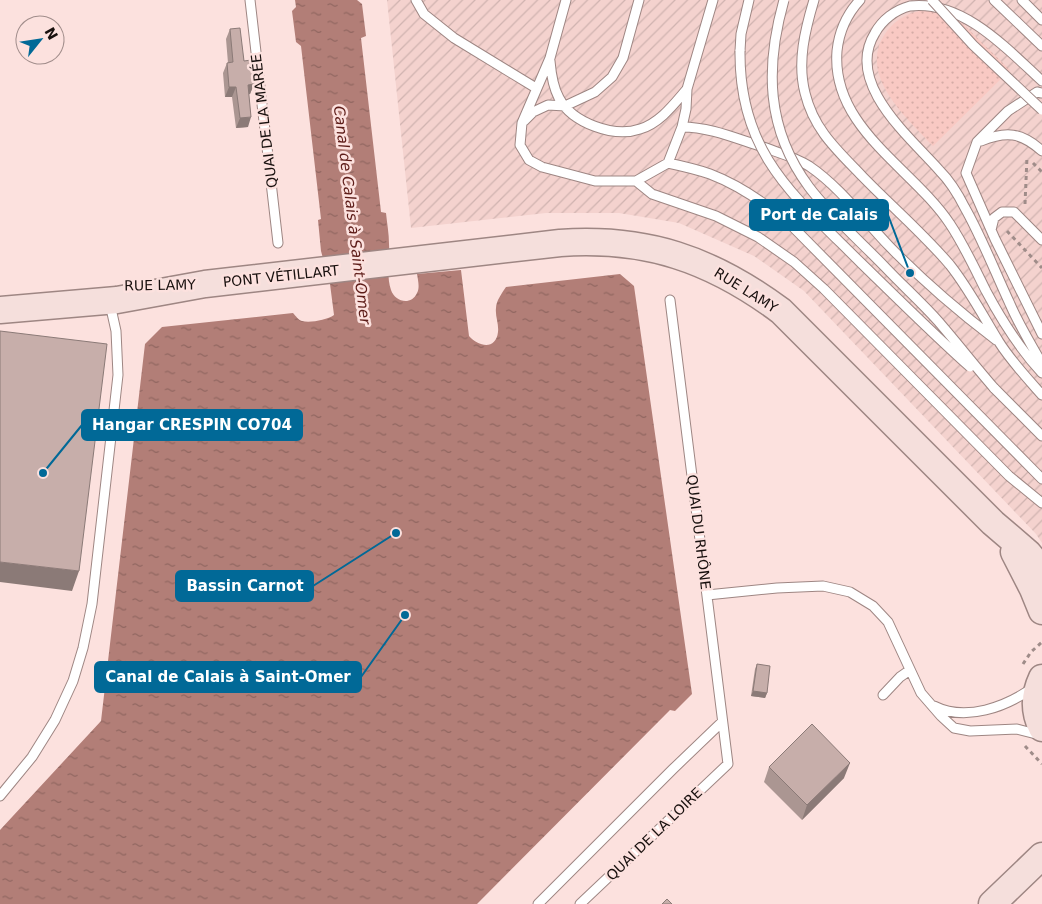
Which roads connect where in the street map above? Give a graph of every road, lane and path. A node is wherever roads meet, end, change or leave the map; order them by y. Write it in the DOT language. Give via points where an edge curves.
graph roads {
  1 [pos="250,0"];
  2 [pos="416,0"];
  3 [pos="566,0"];
  4 [pos="639,0"];
  5 [pos="713,0"];
  6 [pos="749,0"];
  7 [pos="784,0"];
  8 [pos="814,0"];
  9 [pos="860,0"];
  10 [pos="932,0"];
  11 [pos="994,0"];
  12 [pos="1022,0"];
  13 [pos="1042,20"];
  14 [pos="1042,46"];
  15 [pos="550,58"];
  16 [pos="1042,81"];
  17 [pos="536,88"];
  18 [pos="687,89"];
  19 [pos="1042,93"];
  20 [pos="565,106"];
  21 [pos="1042,110"];
  22 [pos="522,123"];
  23 [pos="682,127"];
  24 [pos="977,142"];
  25 [pos="1042,151"];
  26 [pos="668,162"];
  27 [pos="636,182"];
  28 [pos="992,230"];
  29 [pos="1042,240"];
  30 [pos="278,243"];
  31 [pos="416,260"];
  32 [pos="205,284"];
  33 [pos="0,293"];
  34 [pos="670,300"];
  35 [pos="110,301"];
  36 [pos="0,310"];
  37 [pos="1042,334"];
  38 [pos="1000,343"];
  39 [pos="1042,364"];
  40 [pos="1042,373"];
  41 [pos="994,388"];
  42 [pos="1042,395"];
  43 [pos="1042,436"];
  44 [pos="1042,479"];
  45 [pos="1042,503"];
  46 [pos="993,522"];
  47 [pos="1042,570"];
  48 [pos="706,595"];
  49 [pos="1042,612"];
  50 [pos="910,670"];
  51 [pos="1041,680"];
  52 [pos="883,695"];
  53 [pos="927,701"];
  54 [pos="722,722"];
  55 [pos="1042,728"];
  56 [pos="1042,735"];
  57 [pos="728,764"];
  58 [pos="0,796"];
  59 [pos="1039,856"];
  60 [pos="538,904"];
  61 [pos="580,904"];
  62 [pos="992,904"];
  1 -- 30 [label="lane, QUAI DE LA MARÉE"];
  2 -- 17 [label="lane" via="424,14 454,38"];
  3 -- 15 [label="lane"];
  4 -- 20 [label="lane" via="623,58 612,77 595,92"];
  5 -- 18 [label="lane"];
  6 -- 41 [label="lane, bridge" via="740,50 746,108 759,143 778,175 802,204 924,325"];
  7 -- 41 [label="lane, bridge" via="773,51 771,79 778,121 794,164 819,199 937,320"];
  8 -- 38 [label="lane" via="803,42 805,92 812,115 826,139 937,250 969,292"];
  9 -- 40 [label="lane" via="845,22 837,53 838,79 848,106 870,137 941,210 1012,336"];
  10 -- 21 [label="lane, bridge" via="973,45"];
  11 -- 14 [label="lane"];
  12 -- 13 [label="lane"];
  15 -- 17 [label="lane"];
  15 -- 20 [label="lane" via="552,78"];
  16 -- 39 [label="lane" via="978,22 961,12 939,6 916,4 897,11 881,23 869,44 869,70 881,104 954,190"];
  17 -- 22 [label="lane"];
  18 -- 20 [label="lane" via="654,122 641,129 619,133 603,130 573,115"];
  18 -- 23 [label="lane"];
  19 -- 24 [label="lane" via="1036,92 1008,111"];
  20 -- 22 [label="lane" via="548,105 533,112"];
  22 -- 27 [label="lane" via="520,145 529,160 542,167 595,181"];
  23 -- 26 [label="lane"];
  23 -- 38 [label="lane" via="732,137 797,159 810,167 935,290"];
  24 -- 25 [label="lane" via="1004,134 1029,140"];
  24 -- 28 [label="lane" via="966,173"];
  26 -- 27 [label="lane"];
  26 -- 44 [label="lane" via="710,174 743,190 789,222"];
  27 -- 45 [label="lane" via="652,194 716,216 758,237 794,262 990,457"];
  28 -- 29 [label="lane" via="994,218 1002,212 1014,212"];
  28 -- 37 [label="lane"];
  31 -- 32 [label="street, PONT VÉTILLART"];
  31 -- 46 [label="street, RUE LAMY" via="560,243 608,242 664,251 716,270 751,290 793,322"];
  32 -- 33 [label="street, RUE LAMY" via="112,285"];
  32 -- 35 [label="street, RUE LAMY"];
  34 -- 48 [label="lane, QUAI DU RHÔNE"];
  35 -- 36 [label="street, RUE LAMY"];
  35 -- 58 [label="lane" via="116,331 118,375 92,604 83,648 55,720 32,757"];
  38 -- 42 [label="lane"];
  41 -- 43 [label="lane"];
  46 -- 47 [label="street, RUE LAMY"];
  46 -- 49 [label="street, RUE LAMY" via="1015,554"];
  48 -- 50 [label="lane" via="823,586 850,592 872,606 888,622"];
  48 -- 54 [label="lane, QUAI DU RHÔNE"];
  50 -- 52 [label="lane"];
  50 -- 53 [label="lane"];
  51 -- 53 [label="lane" via="1013,700 975,712 950,712"];
  51 -- 55 [label="street" via="1036,705"];
  53 -- 56 [label="lane" via="958,730 1017,730"];
  54 -- 57 [label="lane, QUAI DU RHÔNE"];
  54 -- 60 [label="lane"];
  57 -- 61 [label="lane, QUAI DE LA LOIRE"];
  59 -- 62 [label="street"];
}
